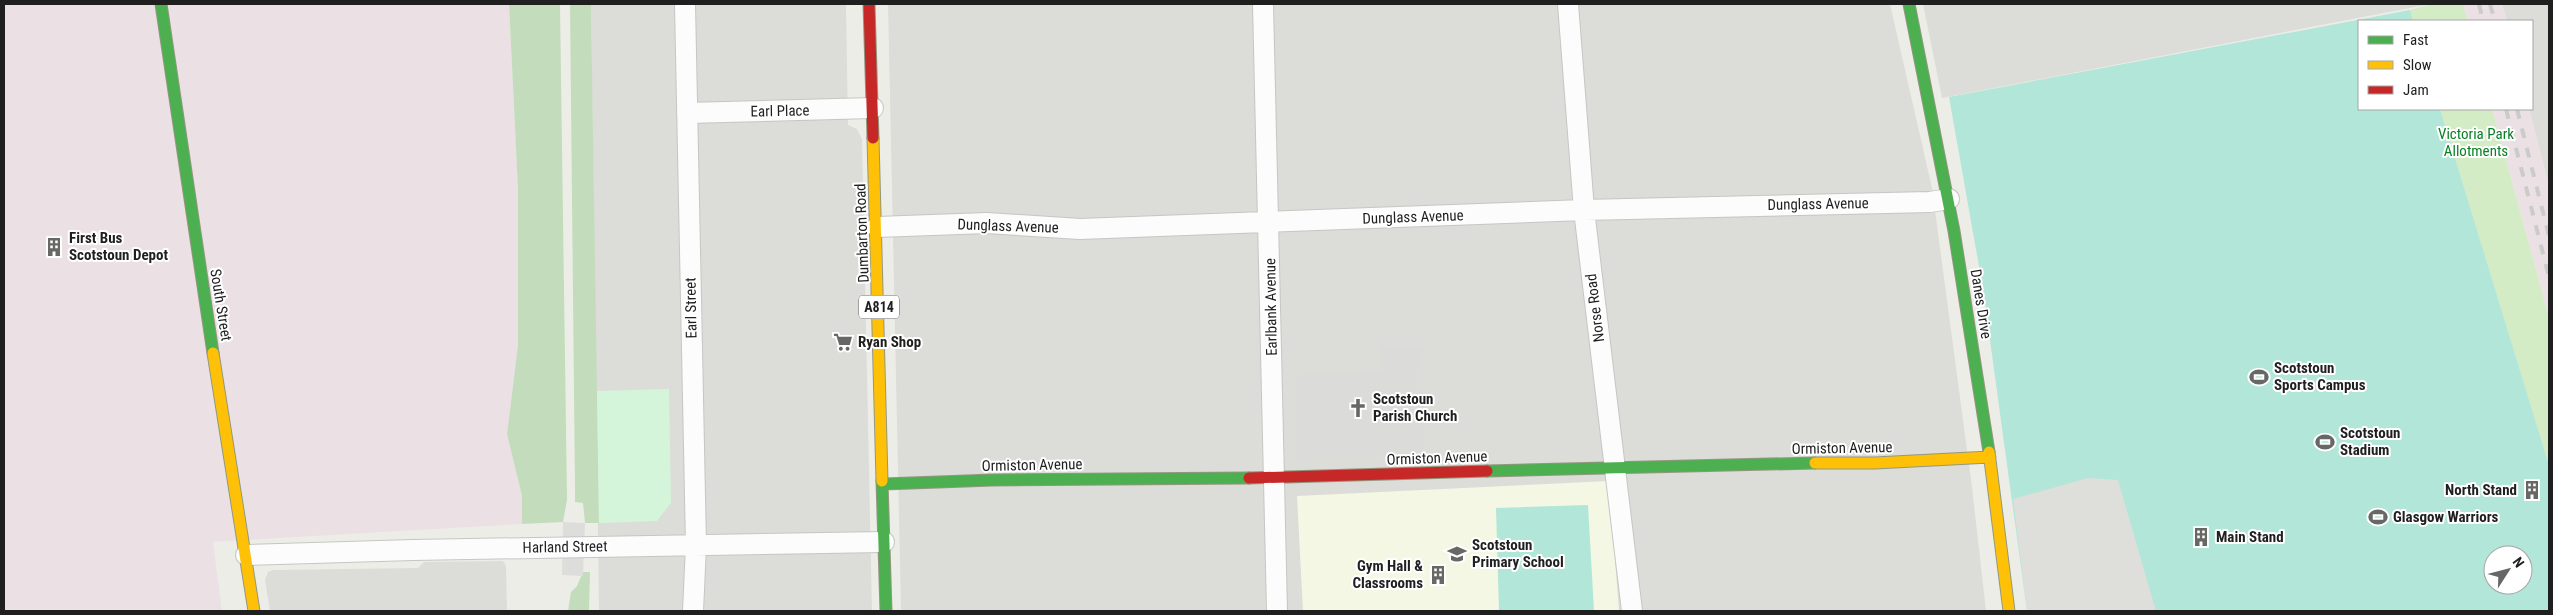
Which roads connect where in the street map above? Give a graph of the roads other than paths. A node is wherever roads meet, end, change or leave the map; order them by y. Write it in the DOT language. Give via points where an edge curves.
graph roads {
  1 [pos="161,4"];
  2 [pos="685,4"];
  3 [pos="870,4"];
  4 [pos="1263,4"];
  5 [pos="1568,4"];
  6 [pos="1909,4"];
  7 [pos="873,108"];
  8 [pos="687,113"];
  9 [pos="1949,199"];
  10 [pos="1584,210"];
  11 [pos="1270,222"];
  12 [pos="877,227"];
  13 [pos="1990,457"];
  14 [pos="1614,468"];
  15 [pos="1274,478"];
  16 [pos="884,484"];
  17 [pos="884,542"];
  18 [pos="696,546"];
  19 [pos="246,556"];
  20 [pos="254,611"];
  21 [pos="693,611"];
  22 [pos="886,611"];
  23 [pos="1277,611"];
  24 [pos="1632,611"];
  25 [pos="2009,611"];
  1 -- 19 [label="street, South Street"];
  2 -- 8 [label="street, Earl Street"];
  3 -- 7 [label="street, Dumbarton Road / A814"];
  4 -- 11 [label="street, Earlbank Avenue"];
  5 -- 10 [label="street, Norse Road"];
  6 -- 9 [label="street, Danes Drive"];
  7 -- 8 [label="street, Earl Place"];
  7 -- 12 [label="street, Dumbarton Road / A814"];
  8 -- 18 [label="street, Earl Street"];
  9 -- 10 [label="street, Dunglass Avenue"];
  9 -- 13 [label="street, Danes Drive"];
  10 -- 11 [label="street, Dunglass Avenue"];
  10 -- 14 [label="street, Norse Road"];
  11 -- 12 [label="street, Dunglass Avenue" via="1080,229 987,223"];
  11 -- 15 [label="street, Earlbank Avenue"];
  12 -- 16 [label="street, Dumbarton Road / A814"];
  13 -- 14 [label="street, Ormiston Avenue" via="1883,463"];
  13 -- 25 [label="street, Danes Drive"];
  14 -- 15 [label="street, Ormiston Avenue"];
  14 -- 24 [label="street, Norse Road"];
  15 -- 16 [label="street, Ormiston Avenue"];
  15 -- 23 [label="street, Earlbank Avenue"];
  16 -- 17 [label="street, Dumbarton Road / A814"];
  17 -- 18 [label="street, Harland Street"];
  17 -- 22 [label="street, Dumbarton Road / A814"];
  18 -- 19 [label="street, Harland Street"];
  18 -- 21 [label="street, Earl Street"];
  19 -- 20 [label="street, South Street"];
}
